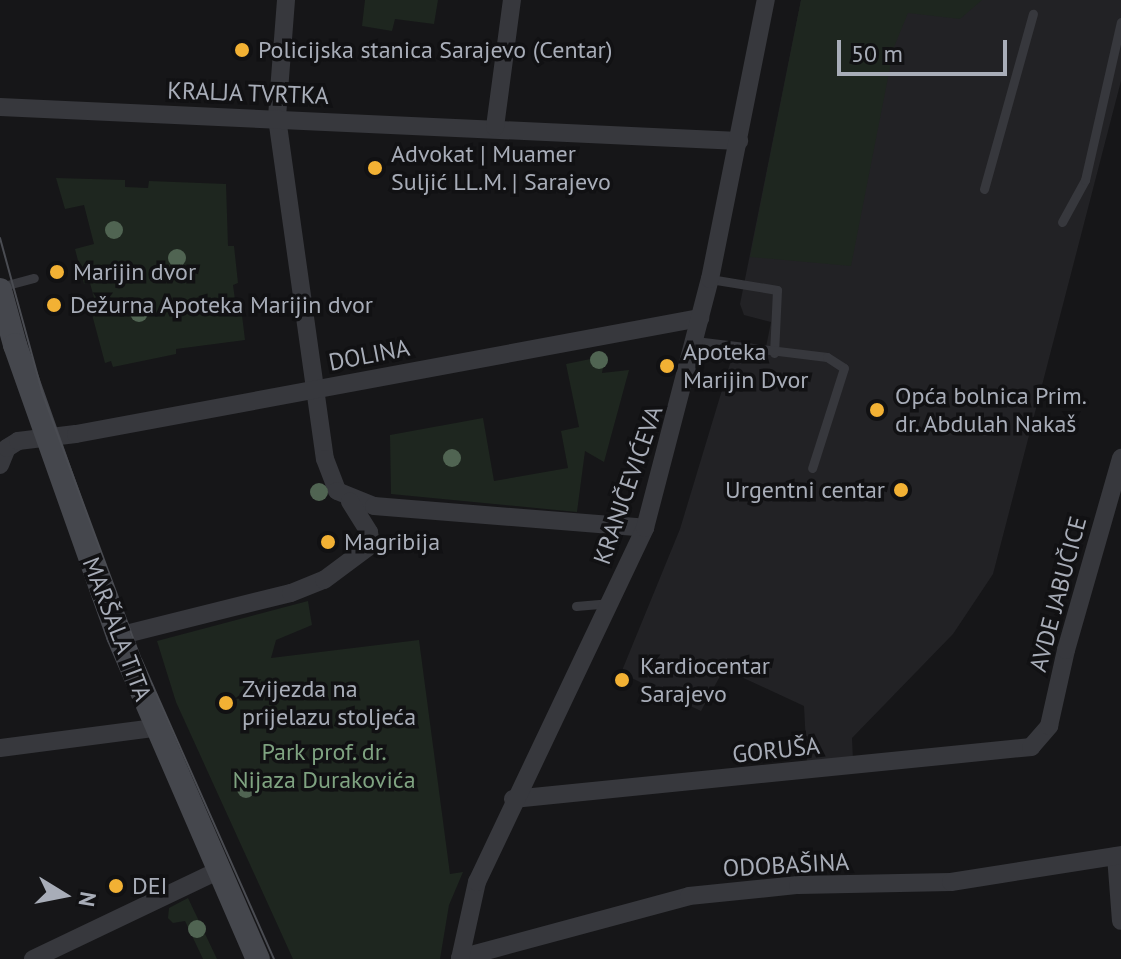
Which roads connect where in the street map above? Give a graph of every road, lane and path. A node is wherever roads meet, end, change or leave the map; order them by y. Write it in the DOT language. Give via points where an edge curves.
graph roads {
  1 [pos="286,0"];
  2 [pos="512,0"];
  3 [pos="766,0"];
  4 [pos="1033,14"];
  5 [pos="1121,22"];
  6 [pos="0,107"];
  7 [pos="277,118"];
  8 [pos="495,127"];
  9 [pos="739,141"];
  10 [pos="984,189"];
  11 [pos="1062,222"];
  12 [pos="34,278"];
  13 [pos="710,279"];
  14 [pos="0,289"];
  15 [pos="700,318"];
  16 [pos="695,341"];
  17 [pos="774,353"];
  18 [pos="315,391"];
  19 [pos="47,438"];
  20 [pos="1121,458"];
  21 [pos="0,465"];
  22 [pos="812,468"];
  23 [pos="350,501"];
  24 [pos="645,528"];
  25 [pos="612,603"];
  26 [pos="576,606"];
  27 [pos="118,636"];
  28 [pos="155,728"];
  29 [pos="1041,741"];
  30 [pos="0,748"];
  31 [pos="513,799"];
  32 [pos="1118,856"];
  33 [pos="220,870"];
  34 [pos="1121,921"];
  35 [pos="460,958"];
  36 [pos="33,959"];
  37 [pos="258,959"];
  1 -- 7 [label="street"];
  2 -- 8 [label="street"];
  3 -- 9 [label="street, KRANJČEVIĆEVA"];
  4 -- 10 [label="lane"];
  5 -- 11 [label="lane" via="1085,180"];
  6 -- 7 [label="street, KRALJA TVRTKA"];
  7 -- 8 [label="street, KRALJA TVRTKA"];
  7 -- 18 [label="street"];
  8 -- 9 [label="street, KRALJA TVRTKA"];
  9 -- 13 [label="street, KRANJČEVIĆEVA"];
  12 -- 14 [label="lane"];
  13 -- 15 [label="street, KRANJČEVIĆEVA"];
  13 -- 17 [label="lane" via="777,290"];
  14 -- 19 [label="main road, MARŠALA TITA"];
  15 -- 16 [label="street, KRANJČEVIĆEVA"];
  15 -- 18 [label="street, DOLINA"];
  16 -- 17 [label="lane"];
  16 -- 24 [label="street, KRANJČEVIĆEVA"];
  17 -- 22 [label="lane" via="827,357 844,368"];
  18 -- 19 [label="street, DOLINA"];
  18 -- 23 [label="street" via="329,477"];
  19 -- 21 [label="street, DOLINA" via="18,441 7,448"];
  19 -- 27 [label="main road, MARŠALA TITA"];
  20 -- 29 [label="street, AVDE JABUČICE"];
  23 -- 24 [label="street" via="519,521"];
  23 -- 27 [label="street" via="371,545 324,580"];
  24 -- 25 [label="street, KRANJČEVIĆEVA"];
  25 -- 26 [label="lane"];
  25 -- 31 [label="street, KRANJČEVIĆEVA"];
  27 -- 28 [label="main road, MARŠALA TITA"];
  28 -- 30 [label="street"];
  28 -- 33 [label="main road, MARŠALA TITA"];
  29 -- 31 [label="street, GORUŠA" via="1022,749"];
  31 -- 35 [label="street, KRANJČEVIĆEVA" via="477,882"];
  32 -- 34 [label="street"];
  32 -- 35 [label="street, ODOBAŠINA" via="951,882 798,885 689,896"];
  33 -- 36 [label="street"];
  33 -- 37 [label="main road, MARŠALA TITA"];
}
